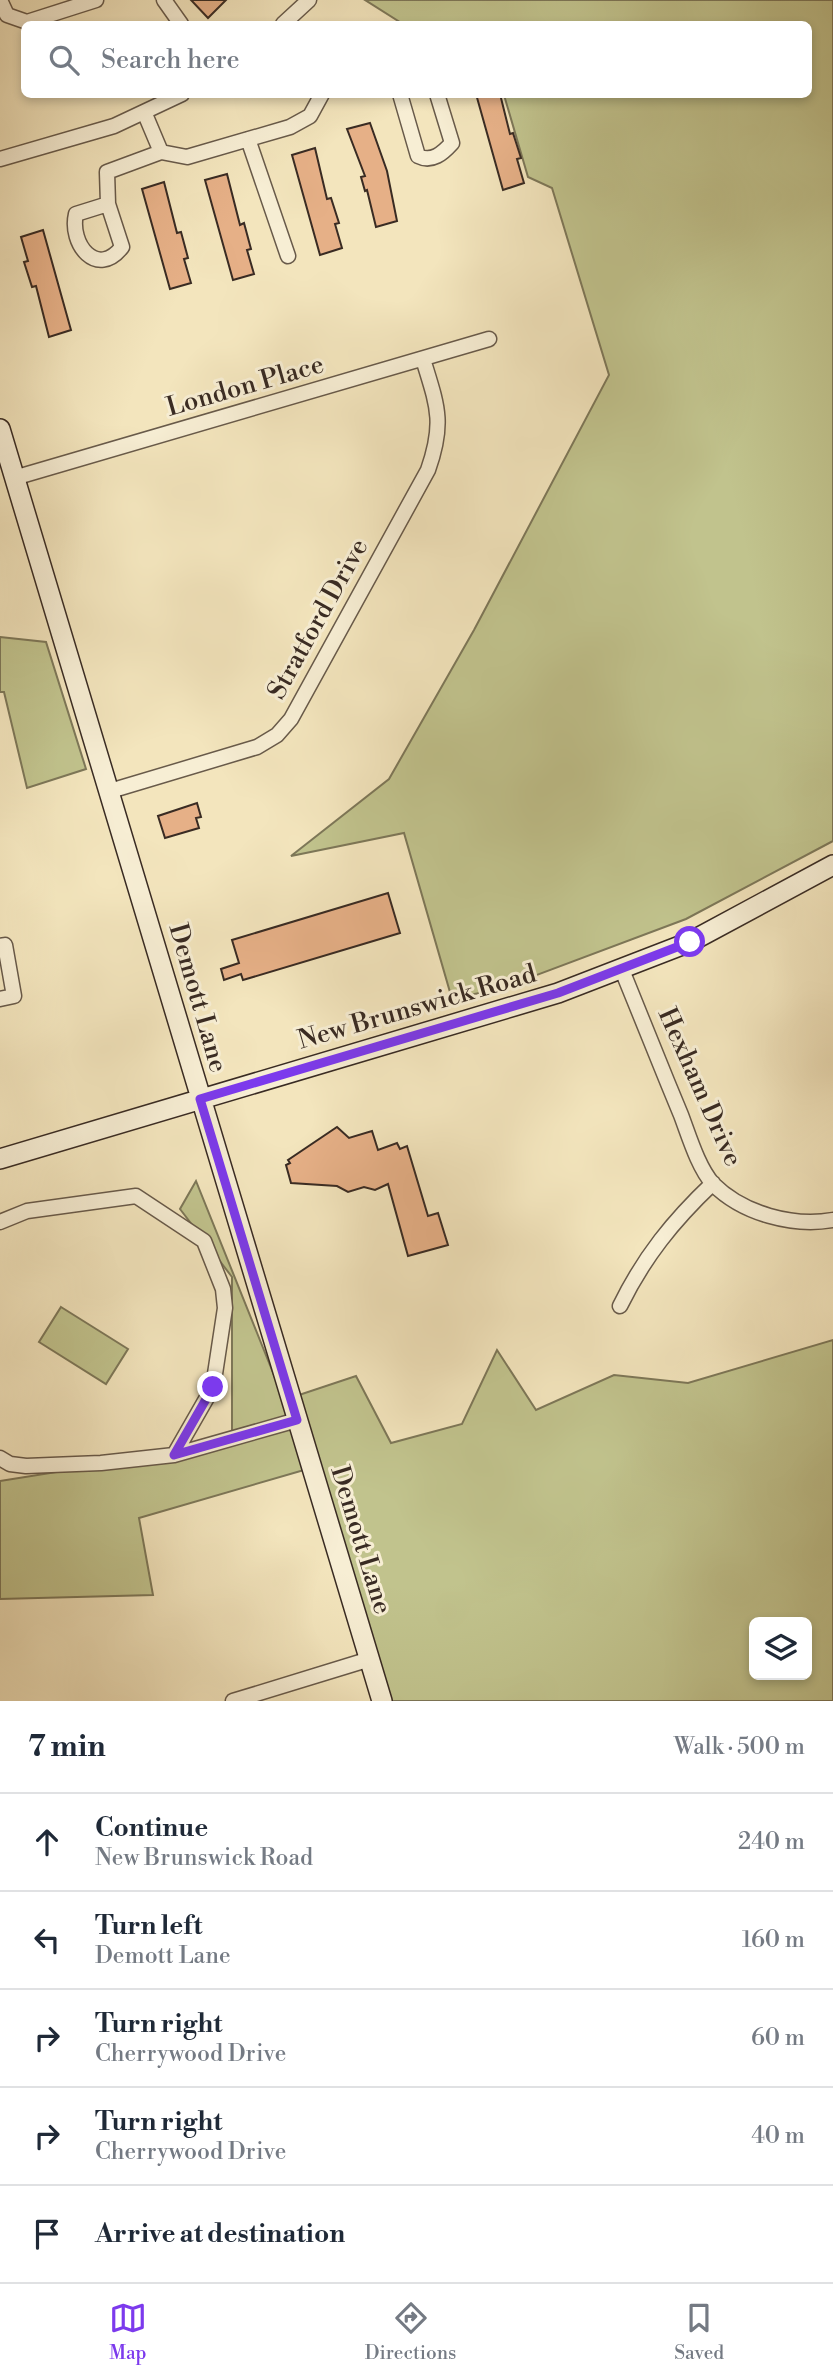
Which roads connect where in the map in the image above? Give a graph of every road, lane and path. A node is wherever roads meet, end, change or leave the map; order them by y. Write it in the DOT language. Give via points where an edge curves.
graph roads {
  1 [pos="0,0"];
  2 [pos="96,0"];
  3 [pos="164,0"];
  4 [pos="309,0"];
  5 [pos="24,21"];
  6 [pos="30,21"];
  7 [pos="179,21"];
  8 [pos="286,21"];
  9 [pos="175,98"];
  10 [pos="320,98"];
  11 [pos="401,98"];
  12 [pos="438,98"];
  13 [pos="145,114"];
  14 [pos="248,139"];
  15 [pos="161,152"];
  16 [pos="0,159"];
  17 [pos="108,204"];
  18 [pos="288,256"];
  19 [pos="489,340"];
  20 [pos="424,359"];
  21 [pos="0,429"];
  22 [pos="14,478"];
  23 [pos="110,791"];
  24 [pos="833,865"];
  25 [pos="0,946"];
  26 [pos="622,970"];
  27 [pos="0,999"];
  28 [pos="200,1099"];
  29 [pos="0,1159"];
  30 [pos="712,1183"];
  31 [pos="833,1220"];
  32 [pos="0,1222"];
  33 [pos="620,1306"];
  34 [pos="297,1420"];
  35 [pos="174,1455"];
  36 [pos="0,1458"];
  37 [pos="370,1659"];
  38 [pos="233,1701"];
  39 [pos="382,1701"];
  1 -- 5 [label="street" via="7,15"];
  2 -- 6 [label="street"];
  3 -- 7 [label="street"];
  4 -- 8 [label="street"];
  9 -- 13 [label="street"];
  10 -- 14 [label="street" via="310,116"];
  11 -- 12 [label="street" via="418,156 428,159 442,154 452,143"];
  13 -- 15 [label="street"];
  13 -- 16 [label="street"];
  14 -- 15 [label="street" via="187,157"];
  14 -- 18 [label="street"];
  15 -- 17 [label="street" via="107,172"];
  19 -- 20 [label="street, London Place"];
  20 -- 22 [label="street, London Place"];
  20 -- 23 [label="street, Stratford Drive" via="439,413 437,445 428,470 291,719 257,747"];
  21 -- 22 [label="street, Demott Lane"];
  22 -- 23 [label="street, Demott Lane"];
  23 -- 28 [label="street, Demott Lane"];
  24 -- 26 [label="street, New Brunswick Road" via="701,936"];
  25 -- 27 [label="street" via="5,946 13,996"];
  26 -- 28 [label="street, New Brunswick Road"];
  26 -- 30 [label="street, Hexham Drive"];
  28 -- 29 [label="street, New Brunswick Road"];
  28 -- 34 [label="street, Demott Lane"];
  30 -- 31 [label="street, Hexham Drive" via="780,1219 799,1223"];
  30 -- 33 [label="street" via="657,1241"];
  32 -- 35 [label="street" via="27,1211 136,1196 204,1241 223,1289 225,1308 213,1387"];
  34 -- 35 [label="street"];
  34 -- 37 [label="street, Demott Lane"];
  35 -- 36 [label="street" via="26,1466"];
  37 -- 38 [label="street"];
  37 -- 39 [label="street, Demott Lane"];
}
